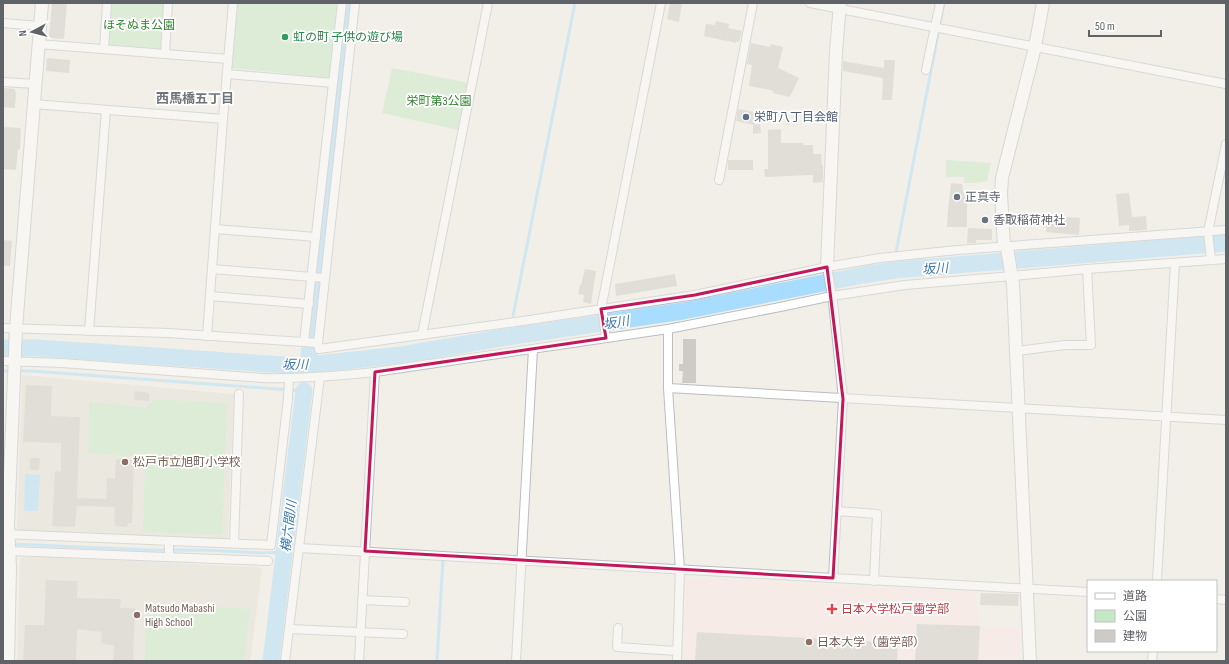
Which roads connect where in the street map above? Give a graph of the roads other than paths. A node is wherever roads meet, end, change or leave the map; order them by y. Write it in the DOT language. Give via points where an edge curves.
graph roads {
  1 [pos="42,3"];
  2 [pos="107,3"];
  3 [pos="168,3"];
  4 [pos="233,3"];
  5 [pos="342,3"];
  6 [pos="355,3"];
  7 [pos="488,3"];
  8 [pos="661,3"];
  9 [pos="752,3"];
  10 [pos="810,3"];
  11 [pos="940,3"];
  12 [pos="1043,3"];
  13 [pos="839,6"];
  14 [pos="3,22"];
  15 [pos="40,26"];
  16 [pos="935,28"];
  17 [pos="38,44"];
  18 [pos="1034,47"];
  19 [pos="104,49"];
  20 [pos="165,54"];
  21 [pos="228,59"];
  22 [pos="926,70"];
  23 [pos="227,74"];
  24 [pos="3,82"];
  25 [pos="333,83"];
  26 [pos="35,84"];
  27 [pos="1226,84"];
  28 [pos="33,104"];
  29 [pos="106,110"];
  30 [pos="223,118"];
  31 [pos="1226,144"];
  32 [pos="719,180"];
  33 [pos="215,229"];
  34 [pos="1226,230"];
  35 [pos="1209,234"];
  36 [pos="316,237"];
  37 [pos="1006,249"];
  38 [pos="1211,258"];
  39 [pos="1226,259"];
  40 [pos="1175,263"];
  41 [pos="212,269"];
  42 [pos="827,269"];
  43 [pos="1087,269"];
  44 [pos="1012,275"];
  45 [pos="312,277"];
  46 [pos="325,278"];
  47 [pos="831,294"];
  48 [pos="210,296"];
  49 [pos="309,304"];
  50 [pos="602,311"];
  51 [pos="3,328"];
  52 [pos="668,329"];
  53 [pos="89,330"];
  54 [pos="16,333"];
  55 [pos="422,335"];
  56 [pos="207,336"];
  57 [pos="606,336"];
  58 [pos="304,342"];
  59 [pos="316,343"];
  60 [pos="533,349"];
  61 [pos="1016,351"];
  62 [pos="11,361"];
  63 [pos="375,372"];
  64 [pos="317,377"];
  65 [pos="293,378"];
  66 [pos="668,388"];
  67 [pos="239,394"];
  68 [pos="843,399"];
  69 [pos="1019,409"];
  70 [pos="1166,417"];
  71 [pos="1226,420"];
  72 [pos="837,511"];
  73 [pos="6,534"];
  74 [pos="170,542"];
  75 [pos="234,543"];
  76 [pos="299,548"];
  77 [pos="9,551"];
  78 [pos="365,551"];
  79 [pos="168,557"];
  80 [pos="522,560"];
  81 [pos="268,561"];
  82 [pos="680,570"];
  83 [pos="833,578"];
  84 [pos="874,580"];
  85 [pos="1157,580"];
  86 [pos="1026,589"];
  87 [pos="1087,592"];
  88 [pos="362,600"];
  89 [pos="405,602"];
  90 [pos="618,628"];
  91 [pos="289,629"];
  92 [pos="360,633"];
  93 [pos="403,634"];
  94 [pos="677,651"];
  95 [pos="8,661"];
  96 [pos="285,661"];
  97 [pos="359,661"];
  98 [pos="516,661"];
  99 [pos="677,661"];
  100 [pos="1030,661"];
  1 -- 15 [label="street"];
  2 -- 19 [label="street"];
  3 -- 20 [label="street"];
  4 -- 21 [label="street"];
  5 -- 25 [label="street"];
  6 -- 46 [label="street"];
  7 -- 55 [label="street"];
  8 -- 50 [label="street"];
  9 -- 32 [label="street"];
  10 -- 13 [label="street"];
  11 -- 16 [label="street"];
  12 -- 18 [label="street"];
  13 -- 16 [label="street"];
  13 -- 42 [label="street"];
  14 -- 15 [label="street"];
  15 -- 17 [label="street"];
  16 -- 18 [label="street"];
  16 -- 22 [label="street"];
  17 -- 19 [label="street"];
  17 -- 26 [label="street"];
  18 -- 27 [label="street"];
  18 -- 37 [label="street" via="1001,183"];
  19 -- 20 [label="street"];
  20 -- 21 [label="street"];
  21 -- 23 [label="street"];
  23 -- 25 [label="street"];
  23 -- 30 [label="street"];
  24 -- 26 [label="street"];
  25 -- 36 [label="street"];
  26 -- 28 [label="street"];
  28 -- 29 [label="street"];
  28 -- 54 [label="street"];
  29 -- 30 [label="street"];
  29 -- 53 [label="street"];
  30 -- 33 [label="street"];
  31 -- 35 [label="street"];
  33 -- 36 [label="street"];
  33 -- 41 [label="street"];
  34 -- 35 [label="street"];
  35 -- 37 [label="street"];
  35 -- 38 [label="street"];
  36 -- 45 [label="street"];
  37 -- 42 [label="street" via="913,254"];
  37 -- 44 [label="street"];
  38 -- 39 [label="street"];
  38 -- 40 [label="street"];
  40 -- 43 [label="street"];
  40 -- 70 [label="street"];
  41 -- 45 [label="street"];
  41 -- 48 [label="street"];
  42 -- 47 [label="street"];
  42 -- 50 [label="street"];
  43 -- 44 [label="street"];
  43 -- 61 [label="street" via="1091,345 1065,345"];
  44 -- 47 [label="street" via="905,284"];
  44 -- 61 [label="street"];
  45 -- 46 [label="street"];
  45 -- 49 [label="street"];
  46 -- 59 [label="street"];
  47 -- 52 [label="street" via="780,307"];
  47 -- 68 [label="street"];
  48 -- 49 [label="street"];
  48 -- 56 [label="street"];
  49 -- 58 [label="street"];
  50 -- 55 [label="street"];
  50 -- 57 [label="street"];
  51 -- 54 [label="street"];
  52 -- 57 [label="street"];
  52 -- 66 [label="street"];
  53 -- 54 [label="street"];
  53 -- 56 [label="street"];
  54 -- 62 [label="street"];
  55 -- 59 [label="street" via="319,349"];
  56 -- 58 [label="street"];
  57 -- 60 [label="street"];
  58 -- 59 [label="street"];
  60 -- 63 [label="street"];
  60 -- 80 [label="street"];
  61 -- 69 [label="street"];
  62 -- 65 [label="street"];
  62 -- 73 [label="street"];
  63 -- 64 [label="street"];
  63 -- 78 [label="street"];
  64 -- 65 [label="street"];
  64 -- 76 [label="street"];
  65 -- 75 [label="street" via="287,394 288,406 271,544"];
  66 -- 68 [label="street"];
  66 -- 82 [label="street"];
  67 -- 75 [label="street"];
  68 -- 69 [label="street"];
  68 -- 72 [label="street"];
  69 -- 70 [label="street"];
  69 -- 86 [label="street"];
  70 -- 71 [label="street"];
  70 -- 85 [label="street"];
  72 -- 83 [label="street"];
  72 -- 84 [label="street" via="877,514"];
  73 -- 74 [label="street"];
  73 -- 77 [label="street"];
  74 -- 75 [label="street"];
  74 -- 79 [label="street"];
  76 -- 78 [label="street"];
  76 -- 91 [label="street"];
  77 -- 79 [label="street"];
  77 -- 95 [label="street"];
  78 -- 80 [label="street"];
  78 -- 88 [label="street"];
  79 -- 81 [label="street"];
  80 -- 82 [label="street"];
  80 -- 98 [label="street"];
  82 -- 83 [label="street"];
  82 -- 94 [label="street"];
  83 -- 84 [label="street"];
  84 -- 86 [label="street"];
  86 -- 87 [label="street"];
  86 -- 100 [label="street"];
  88 -- 89 [label="street"];
  88 -- 92 [label="street"];
  90 -- 94 [label="street" via="617,648"];
  91 -- 92 [label="street"];
  91 -- 96 [label="street"];
  92 -- 93 [label="street"];
  92 -- 97 [label="street"];
  94 -- 99 [label="street"];
}
